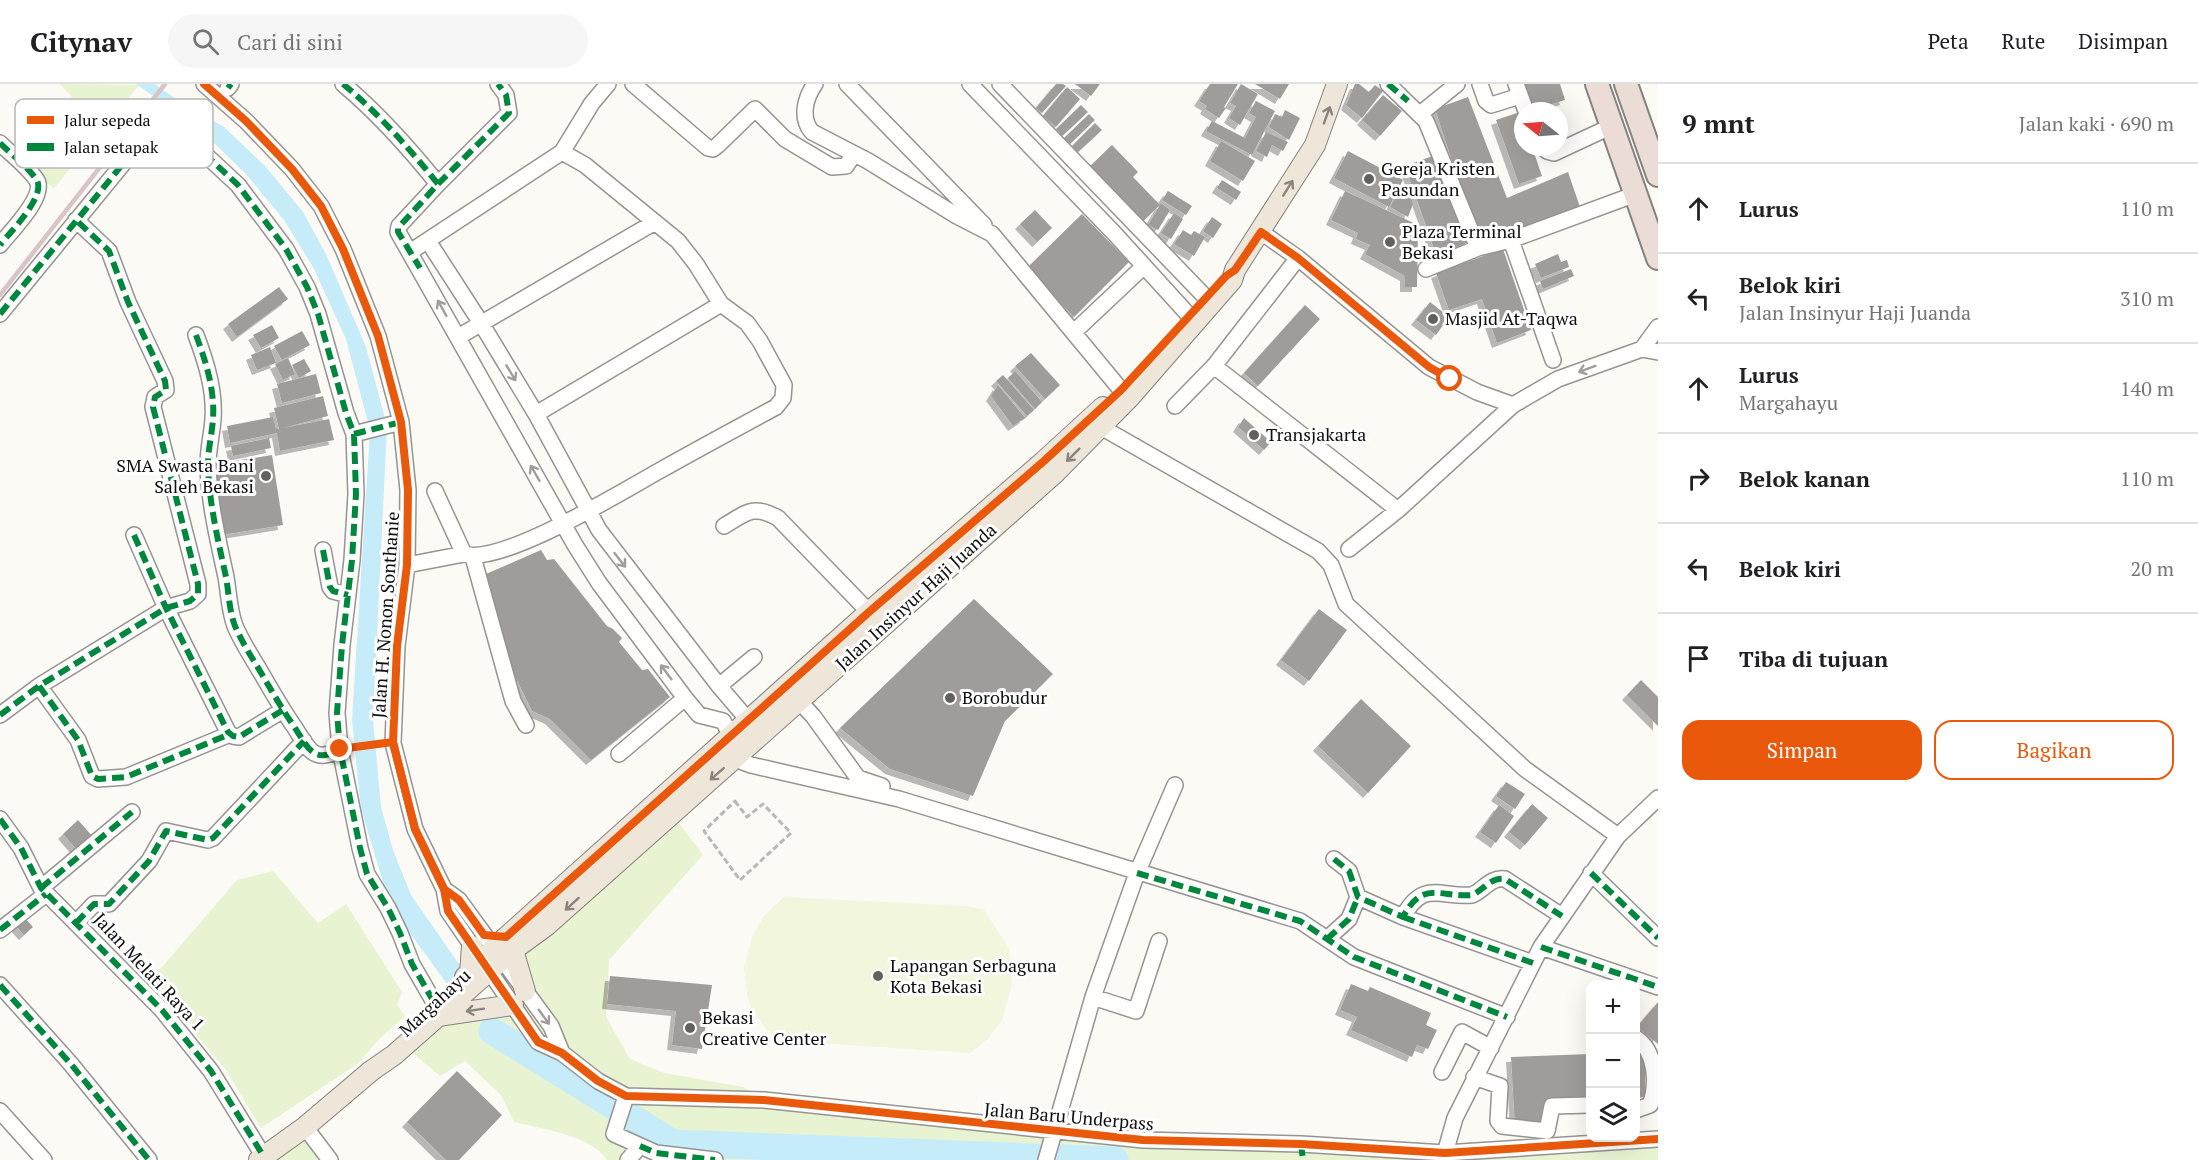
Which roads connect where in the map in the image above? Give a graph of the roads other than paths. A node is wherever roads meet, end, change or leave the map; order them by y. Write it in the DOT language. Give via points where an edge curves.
graph roads {
  1 [pos="204,84"];
  2 [pos="343,84"];
  3 [pos="498,84"];
  4 [pos="608,84"];
  5 [pos="633,84"];
  6 [pos="815,84"];
  7 [pos="847,84"];
  8 [pos="970,84"];
  9 [pos="1000,84"];
  10 [pos="1337,84"];
  11 [pos="1388,84"];
  12 [pos="1457,84"];
  13 [pos="1480,84"];
  14 [pos="1597,84"];
  15 [pos="1518,90"];
  16 [pos="1629,93"];
  17 [pos="1420,114"];
  18 [pos="1610,119"];
  19 [pos="1650,128"];
  20 [pos="0,143"];
  21 [pos="1568,144"];
  22 [pos="562,152"];
  23 [pos="854,154"];
  24 [pos="15,158"];
  25 [pos="213,162"];
  26 [pos="24,168"];
  27 [pos="119,168"];
  28 [pos="1658,175"];
  29 [pos="438,184"];
  30 [pos="1636,194"];
  31 [pos="76,220"];
  32 [pos="655,222"];
  33 [pos="1261,232"];
  34 [pos="992,234"];
  35 [pos="1511,240"];
  36 [pos="428,241"];
  37 [pos="0,245"];
  38 [pos="1478,249"];
  39 [pos="410,252"];
  40 [pos="1298,258"];
  41 [pos="1658,258"];
  42 [pos="1143,267"];
  43 [pos="1426,269"];
  44 [pos="1209,301"];
  45 [pos="721,304"];
  46 [pos="0,314"];
  47 [pos="1192,319"];
  48 [pos="481,323"];
  49 [pos="1658,327"];
  50 [pos="1074,333"];
  51 [pos="196,335"];
  52 [pos="458,337"];
  53 [pos="1642,349"];
  54 [pos="1658,352"];
  55 [pos="1553,360"];
  56 [pos="1214,366"];
  57 [pos="1126,394"];
  58 [pos="1513,405"];
  59 [pos="1175,406"];
  60 [pos="536,414"];
  61 [pos="401,422"];
  62 [pos="1101,427"];
  63 [pos="354,434"];
  64 [pos="1050,467"];
  65 [pos="435,491"];
  66 [pos="1398,510"];
  67 [pos="588,512"];
  68 [pos="564,524"];
  69 [pos="724,526"];
  70 [pos="134,535"];
  71 [pos="1350,549"];
  72 [pos="323,550"];
  73 [pos="469,555"];
  74 [pos="944,560"];
  75 [pos="407,565"];
  76 [pos="348,596"];
  77 [pos="864,606"];
  78 [pos="166,608"];
  79 [pos="754,657"];
  80 [pos="808,666"];
  81 [pos="822,681"];
  82 [pos="39,686"];
  83 [pos="719,686"];
  84 [pos="685,698"];
  85 [pos="799,701"];
  86 [pos="283,710"];
  87 [pos="0,715"];
  88 [pos="526,725"];
  89 [pos="754,728"];
  90 [pos="727,732"];
  91 [pos="230,734"];
  92 [pos="304,741"];
  93 [pos="340,749"];
  94 [pos="619,754"];
  95 [pos="738,756"];
  96 [pos="1175,785"];
  97 [pos="1658,798"];
  98 [pos="899,799"];
  99 [pos="132,812"];
  100 [pos="0,819"];
  101 [pos="1618,836"];
  102 [pos="1334,859"];
  103 [pos="1137,873"];
  104 [pos="1591,873"];
  105 [pos="444,889"];
  106 [pos="44,891"];
  107 [pos="1358,897"];
  108 [pos="1562,915"];
  109 [pos="1402,917"];
  110 [pos="76,923"];
  111 [pos="0,930"];
  112 [pos="1658,938"];
  113 [pos="1327,939"];
  114 [pos="1159,941"];
  115 [pos="1541,947"];
  116 [pos="490,953"];
  117 [pos="1533,963"];
  118 [pos="0,985"];
  119 [pos="1658,987"];
  120 [pos="1093,997"];
  121 [pos="519,998"];
  122 [pos="436,1010"];
  123 [pos="1507,1017"];
  124 [pos="1640,1041"];
  125 [pos="1491,1048"];
  126 [pos="371,1071"];
  127 [pos="1442,1072"];
  128 [pos="1474,1077"];
  129 [pos="626,1096"];
  130 [pos="1586,1105"];
  131 [pos="1640,1108"];
  132 [pos="0,1111"];
  133 [pos="305,1127"];
  134 [pos="1055,1132"];
  135 [pos="1640,1139"];
  136 [pos="1658,1139"];
  137 [pos="1586,1142"];
  138 [pos="640,1146"];
  139 [pos="1445,1152"];
  140 [pos="1303,1153"];
  141 [pos="262,1158"];
  142 [pos="44,1160"];
  143 [pos="149,1160"];
  144 [pos="331,1160"];
  145 [pos="628,1160"];
  146 [pos="716,1160"];
  147 [pos="1046,1160"];
  1 -- 61 [label="street, Jalan H. Nonon Sonthanie" via="292,169 321,206 378,336"];
  2 -- 29 [label="street" via="384,121"];
  3 -- 29 [label="street" via="506,95 509,113"];
  4 -- 22 [label="street"];
  5 -- 23 [label="street" via="708,148 713,149 755,109 785,139 832,167 846,166"];
  6 -- 23 [label="street" via="805,108 808,127 820,138"];
  7 -- 34 [label="street"];
  8 -- 42 [label="street"];
  9 -- 44 [label="street"];
  33 -- 10 [label="main road, Jalan Insinyur Haji Juanda, one-way" via="1315,145"];
  11 -- 17 [label="street"];
  12 -- 17 [label="street"];
  13 -- 15 [label="street" via="1491,105"];
  14 -- 18 [label="highway"];
  16 -- 18 [label="highway"];
  16 -- 19 [label="highway"];
  17 -- 38 [label="street" via="1430,129"];
  18 -- 21 [label="street"];
  18 -- 30 [label="highway"];
  19 -- 28 [label="highway"];
  20 -- 24 [label="street"];
  22 -- 32 [label="street" via="585,165"];
  22 -- 36 [label="street"];
  23 -- 34 [label="street"];
  25 -- 63 [label="street" via="238,185 302,276"];
  26 -- 37 [label="street" via="36,180 37,198"];
  27 -- 31 [label="street"];
  29 -- 39 [label="street" via="399,226 398,232"];
  30 -- 35 [label="street"];
  30 -- 41 [label="highway"];
  31 -- 46 [label="street"];
  31 -- 78 [label="street" via="109,251 165,381 166,390 155,397 153,407 198,591 190,601"];
  32 -- 45 [label="street" via="687,252"];
  32 -- 48 [label="street"];
  33 -- 40 [label="street"];
  33 -- 44 [label="main road, Jalan Insinyur Haji Juanda" via="1232,280"];
  34 -- 50 [label="street"];
  35 -- 38 [label="street"];
  35 -- 55 [label="street"];
  36 -- 39 [label="street"];
  36 -- 48 [label="street"];
  38 -- 43 [label="street"];
  52 -- 39 [label="street, one-way"];
  40 -- 56 [label="street"];
  40 -- 58 [label="street" via="1429,367"];
  42 -- 47 [label="street"];
  42 -- 50 [label="street"];
  44 -- 47 [label="main road, Jalan Insinyur Haji Juanda"];
  45 -- 60 [label="street"];
  45 -- 67 [label="street" via="747,323 760,341 780,376 783,398 776,406"];
  47 -- 57 [label="main road, Jalan Insinyur Haji Juanda"];
  48 -- 52 [label="street"];
  48 -- 60 [label="street, one-way"];
  49 -- 53 [label="street"];
  50 -- 57 [label="street"];
  51 -- 86 [label="street" via="213,393 208,463 229,610"];
  68 -- 52 [label="street, one-way"];
  53 -- 54 [label="street"];
  53 -- 58 [label="street, one-way" via="1558,379"];
  56 -- 59 [label="street"];
  56 -- 66 [label="street"];
  57 -- 62 [label="main road, Jalan Insinyur Haji Juanda"];
  57 -- 64 [label="main road, Jalan Insinyur Haji Juanda"];
  58 -- 66 [label="street"];
  60 -- 67 [label="street"];
  61 -- 63 [label="street"];
  61 -- 75 [label="street, Jalan H. Nonon Sonthanie" via="408,490"];
  62 -- 64 [label="main road, Jalan Insinyur Haji Juanda, one-way"];
  62 -- 101 [label="street" via="1318,551 1331,565 1346,604 1525,769"];
  63 -- 76 [label="street" via="356,494"];
  64 -- 74 [label="main road, Jalan Insinyur Haji Juanda"];
  65 -- 73 [label="street"];
  66 -- 71 [label="street"];
  67 -- 68 [label="street"];
  67 -- 83 [label="street, one-way" via="613,551"];
  68 -- 73 [label="street" via="509,547"];
  84 -- 68 [label="street, one-way" via="599,583"];
  69 -- 77 [label="street" via="751,510 778,518"];
  70 -- 78 [label="street"];
  72 -- 76 [label="street" via="330,587"];
  73 -- 75 [label="street"];
  73 -- 88 [label="street" via="511,695"];
  74 -- 77 [label="main road, Jalan Insinyur Haji Juanda"];
  74 -- 81 [label="main road, Jalan Insinyur Haji Juanda"];
  75 -- 105 [label="street, Jalan H. Nonon Sonthanie" via="397,646 393,742 415,829"];
  76 -- 93 [label="street" via="337,713"];
  77 -- 80 [label="main road, Jalan Insinyur Haji Juanda"];
  78 -- 82 [label="street"];
  78 -- 91 [label="street"];
  79 -- 83 [label="street"];
  80 -- 81 [label="main road"];
  80 -- 89 [label="main road, Jalan Insinyur Haji Juanda"];
  81 -- 85 [label="main road, Jalan Insinyur Haji Juanda"];
  82 -- 87 [label="street"];
  82 -- 91 [label="street" via="78,740 92,776 98,779 126,777"];
  83 -- 89 [label="street"];
  84 -- 90 [label="street" via="699,715"];
  84 -- 94 [label="street"];
  85 -- 89 [label="main road, Jalan Insinyur Haji Juanda"];
  85 -- 98 [label="street" via="858,778 891,788"];
  86 -- 91 [label="street" via="239,737"];
  86 -- 92 [label="street"];
  89 -- 90 [label="main road"];
  89 -- 95 [label="main road"];
  90 -- 95 [label="street"];
  90 -- 116 [label="main road"];
  92 -- 93 [label="street" via="318,756"];
  92 -- 110 [label="street" via="213,838 166,831 149,861 109,904 94,904"];
  93 -- 122 [label="street" via="368,874"];
  95 -- 98 [label="street" via="751,765"];
  95 -- 116 [label="main road, one-way" via="546,926"];
  96 -- 103 [label="street"];
  97 -- 101 [label="street"];
  98 -- 103 [label="street"];
  99 -- 106 [label="street"];
  100 -- 106 [label="street, Jalan Melati Raya 1"];
  101 -- 104 [label="street"];
  102 -- 107 [label="street" via="1348,871"];
  103 -- 113 [label="street" via="1300,921"];
  103 -- 120 [label="street"];
  104 -- 108 [label="street"];
  104 -- 112 [label="street"];
  105 -- 116 [label="street, Jalan Baru Underpass" via="459,900"];
  106 -- 110 [label="street, Jalan Melati Raya 1"];
  106 -- 111 [label="street"];
  107 -- 109 [label="street"];
  107 -- 113 [label="street" via="1349,919"];
  108 -- 109 [label="street" via="1500,878 1472,895 1439,892 1422,896"];
  108 -- 115 [label="street"];
  109 -- 117 [label="street"];
  110 -- 141 [label="street, Jalan Melati Raya 1" via="162,1010 211,1071"];
  113 -- 123 [label="street" via="1354,957"];
  114 -- 120 [label="street" via="1136,1011"];
  115 -- 117 [label="street"];
  115 -- 119 [label="street"];
  116 -- 121 [label="main road"];
  116 -- 121 [label="street, Jalan Baru Underpass"];
  116 -- 122 [label="main road"];
  117 -- 123 [label="street"];
  118 -- 143 [label="street"];
  120 -- 134 [label="street"];
  121 -- 122 [label="main road, one-way"];
  121 -- 129 [label="street, Jalan Baru Underpass, one-way" via="538,1042 562,1053 598,1082"];
  122 -- 126 [label="main road" via="394,1055"];
  122 -- 126 [label="main road, Margahayu" via="389,1046"];
  123 -- 125 [label="street"];
  124 -- 131 [label="street" via="1651,1052 1656,1085 1650,1105"];
  125 -- 127 [label="street" via="1462,1032"];
  125 -- 128 [label="street"];
  126 -- 133 [label="main road"];
  128 -- 130 [label="street" via="1500,1086 1498,1121 1502,1126 1547,1131 1552,1106"];
  128 -- 139 [label="street"];
  129 -- 134 [label="street, Jalan Baru Underpass" via="764,1100"];
  129 -- 138 [label="street" via="614,1134"];
  132 -- 142 [label="street"];
  133 -- 141 [label="main road"];
  133 -- 144 [label="street"];
  134 -- 140 [label="street, Jalan Baru Underpass"];
  134 -- 147 [label="street"];
  135 -- 136 [label="street, Jalan Baru Underpass"];
  137 -- 139 [label="street, Jalan Baru Underpass"];
  138 -- 145 [label="street"];
  138 -- 146 [label="street" via="656,1153"];
  139 -- 140 [label="street, Jalan Baru Underpass"];
}
